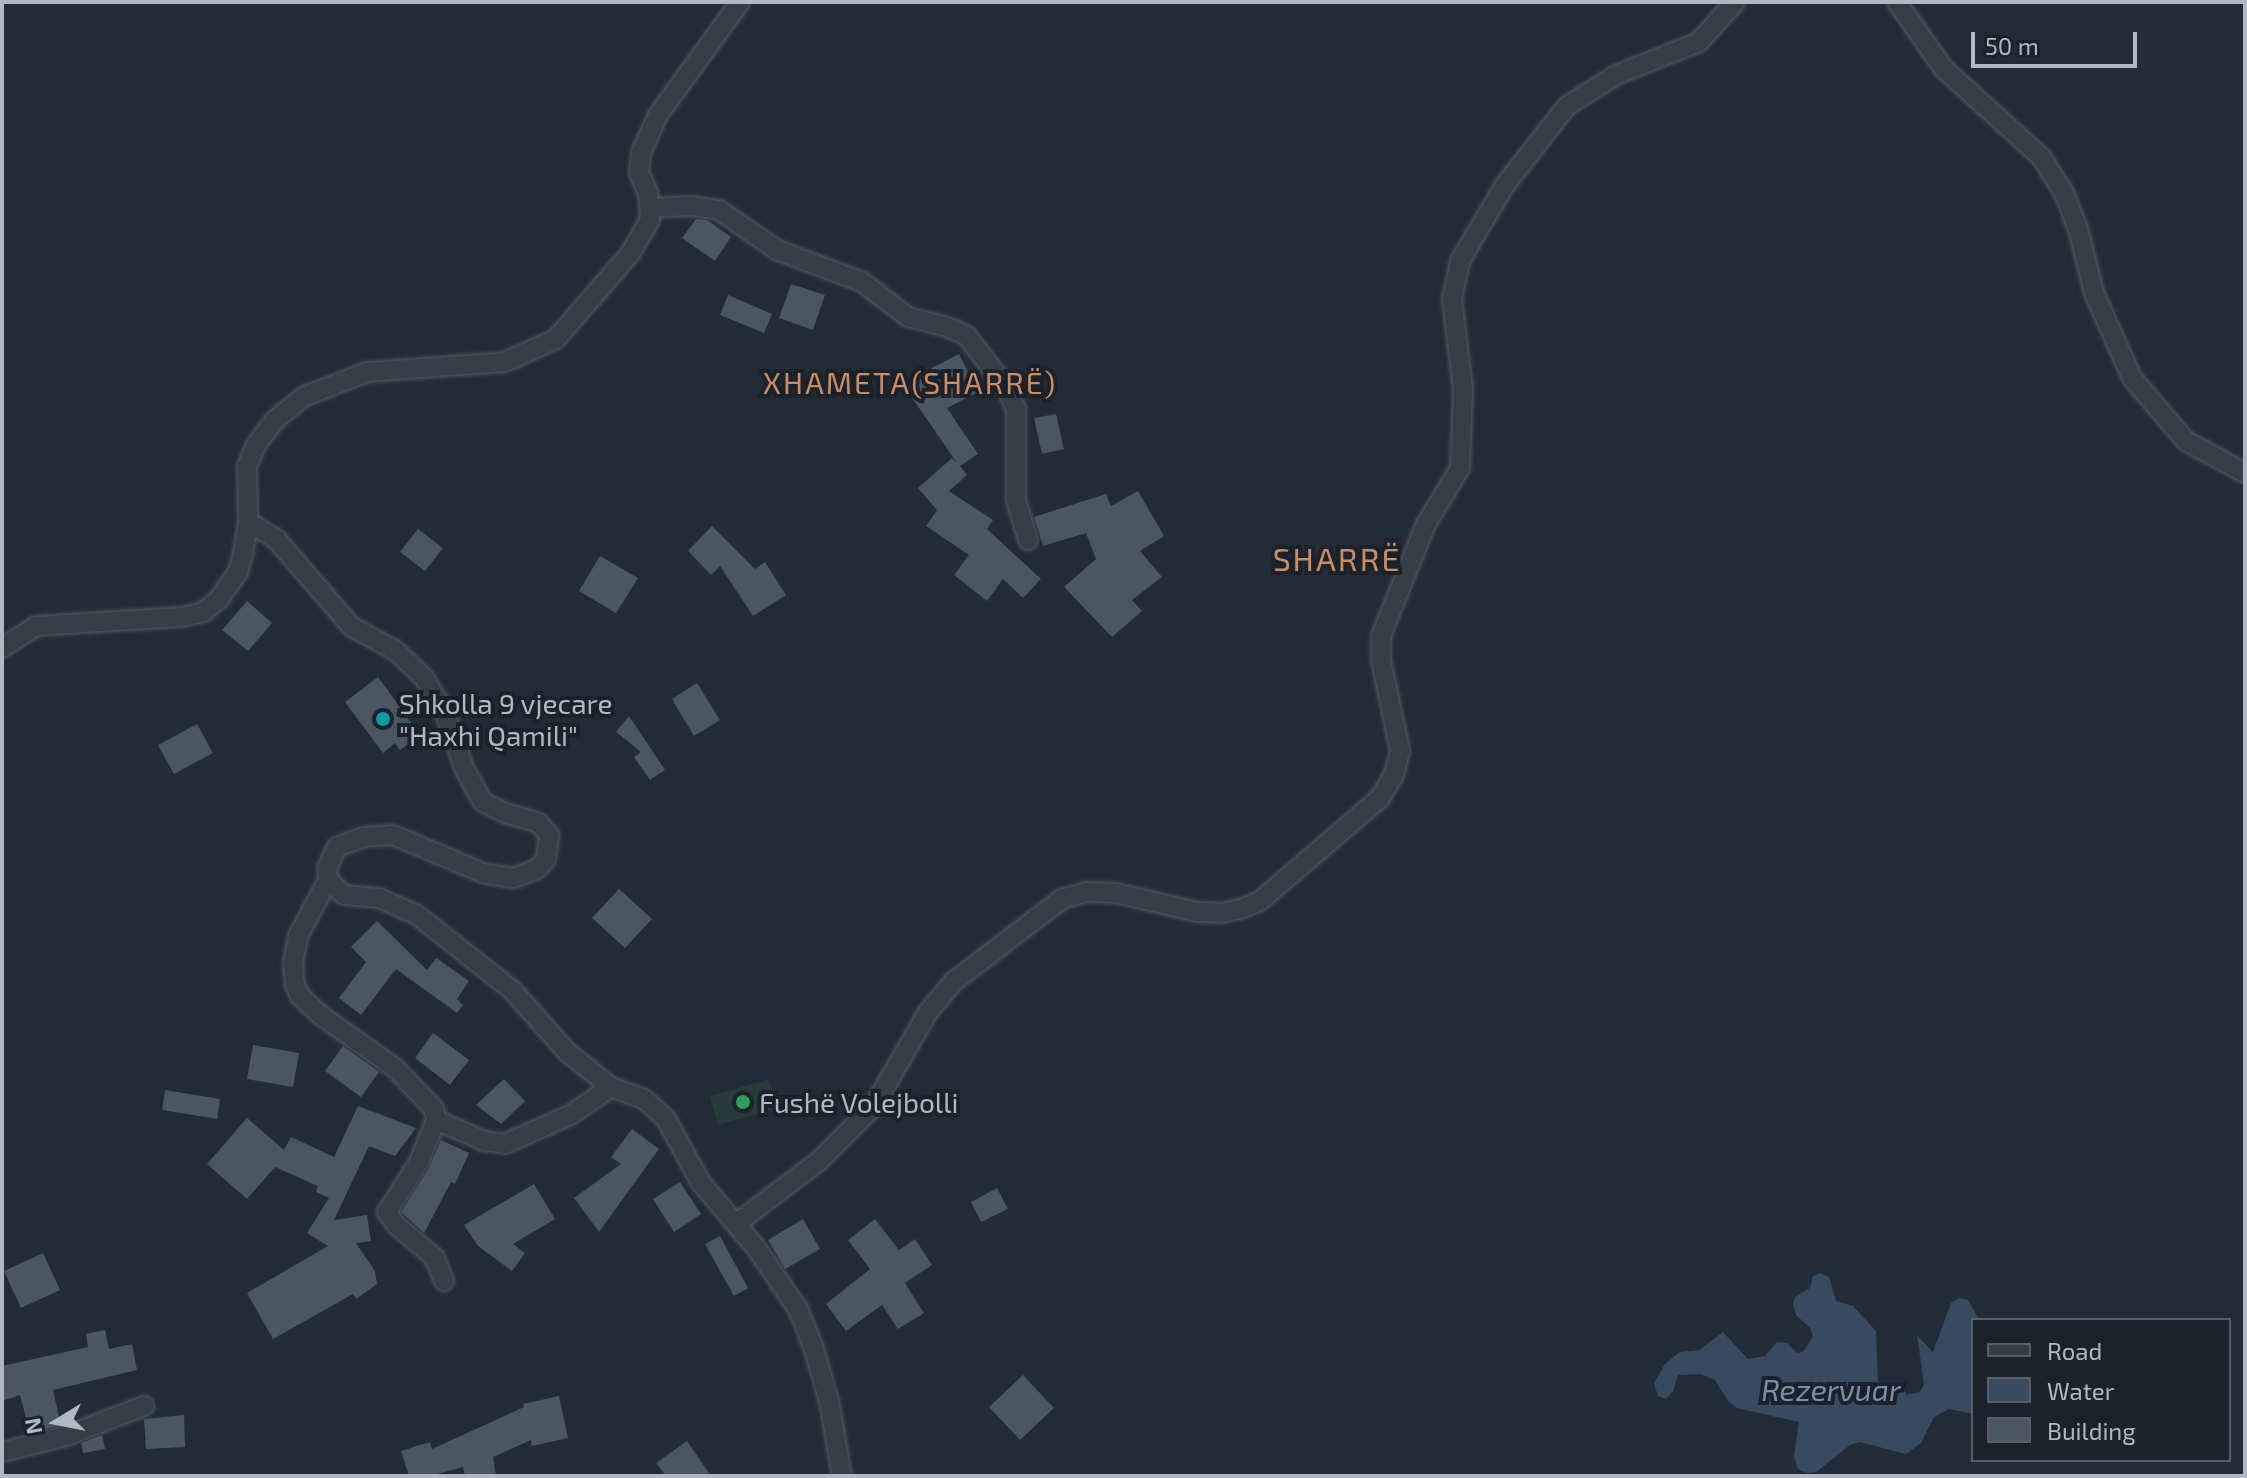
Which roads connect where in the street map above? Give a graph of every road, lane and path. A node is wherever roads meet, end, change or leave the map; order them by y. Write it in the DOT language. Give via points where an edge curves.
graph roads {
  1 [pos="740,2"];
  2 [pos="1735,2"];
  3 [pos="1897,2"];
  4 [pos="650,208"];
  5 [pos="2245,473"];
  6 [pos="248,522"];
  7 [pos="1028,540"];
  8 [pos="2,648"];
  9 [pos="328,880"];
  10 [pos="611,1087"];
  11 [pos="436,1120"];
  12 [pos="737,1223"];
  13 [pos="444,1281"];
  14 [pos="144,1406"];
  15 [pos="2,1452"];
  16 [pos="842,1476"];
  1 -- 4 [label="street" via="658,115 641,153 639,173"];
  2 -- 12 [label="street" via="1699,42 1616,75 1567,106 1505,185 1460,261 1452,299 1463,389 1460,468 1426,524 1381,636 1400,751 1380,798 1260,901 1241,909 1197,912 1116,893 1086,892 1062,899 953,982 928,1012 874,1106 819,1161"];
  3 -- 5 [label="street" via="1944,69 2042,158 2056,180 2078,229 2094,293 2132,378 2186,441"];
  4 -- 6 [label="street" via="650,220 630,254 556,339 505,362 367,372 303,397 256,445 247,466"];
  4 -- 7 [label="street" via="719,210 777,250 862,282 908,317 967,336 1016,409 1015,490"];
  6 -- 8 [label="street" via="238,572 202,613 36,626"];
  6 -- 9 [label="street" via="276,539 352,627 396,651 425,679 483,802 539,823 549,835 546,859 537,869 513,878 483,873 393,835 364,837 337,847 327,868"];
  9 -- 10 [label="street" via="344,895 379,898 417,915 512,990 567,1052"];
  9 -- 11 [label="street" via="298,936 295,985 319,1014 409,1081 434,1109"];
  10 -- 11 [label="street" via="572,1114 505,1144 484,1141"];
  10 -- 12 [label="street" via="656,1107 701,1183"];
  11 -- 13 [label="street" via="419,1162 387,1212 435,1258"];
  12 -- 16 [label="street" via="805,1324 829,1401"];
  14 -- 15 [label="street" via="66,1436"];
}
